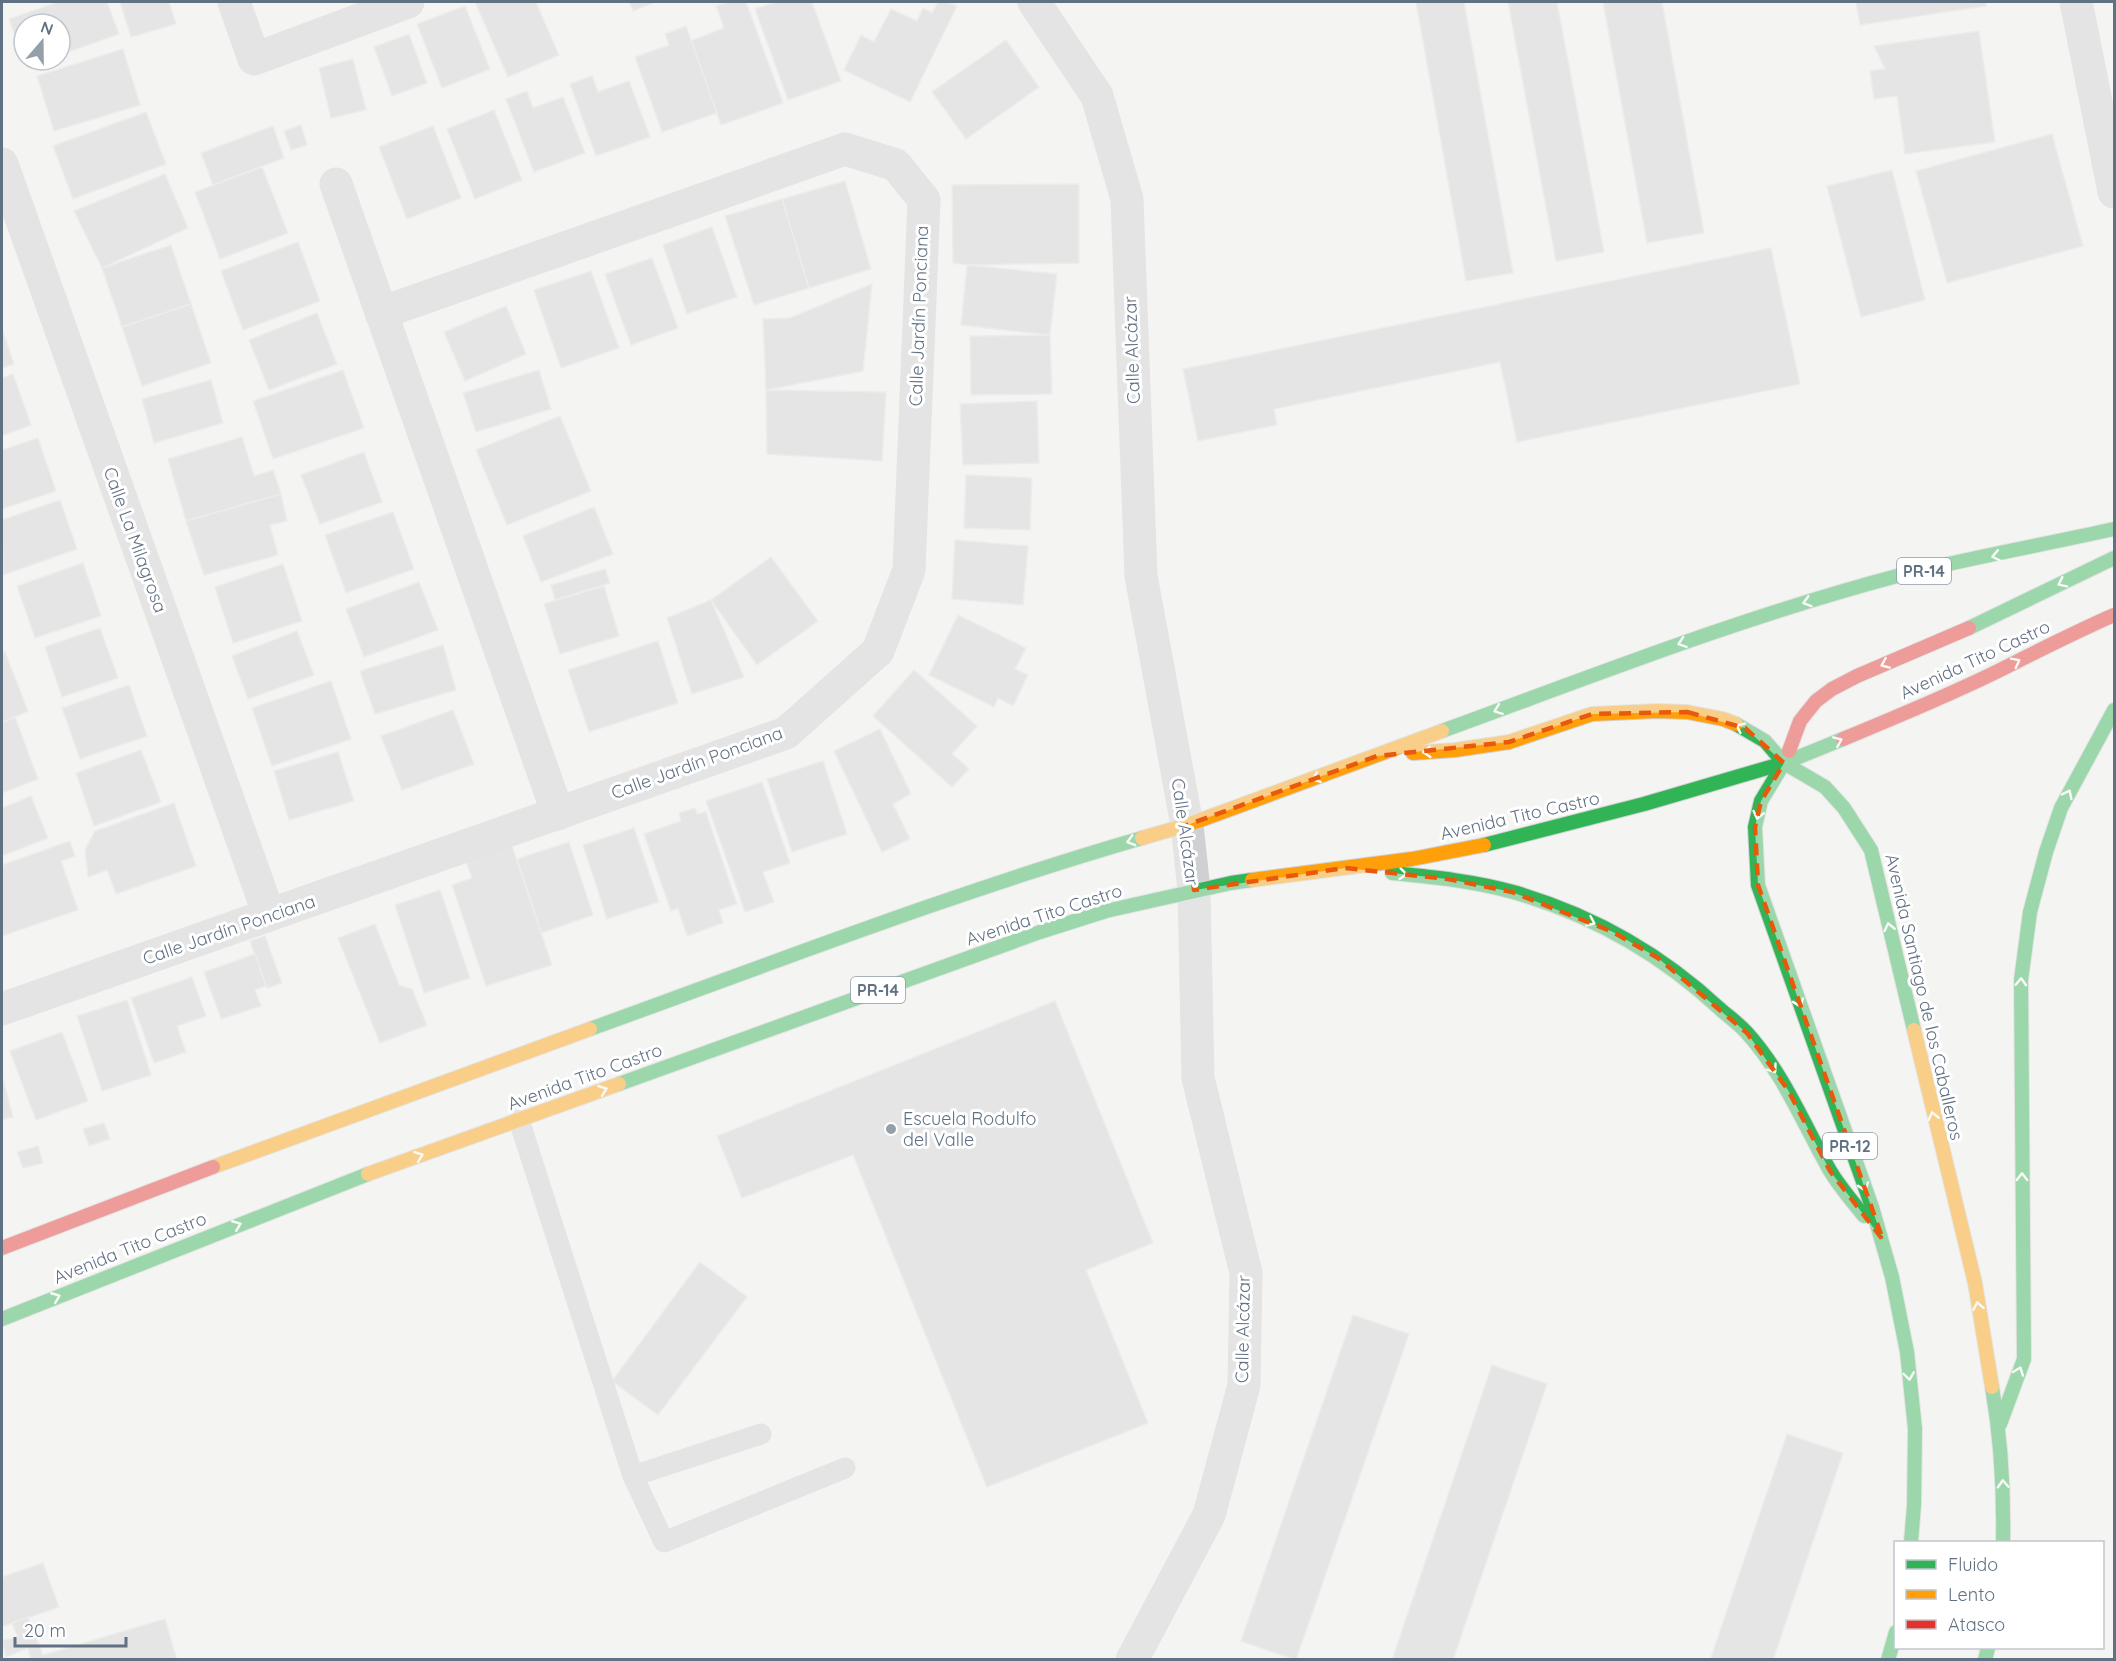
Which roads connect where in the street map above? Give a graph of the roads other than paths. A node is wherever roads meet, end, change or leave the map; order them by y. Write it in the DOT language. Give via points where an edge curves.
graph roads {
  1 [pos="234,2"];
  2 [pos="408,2"];
  3 [pos="1034,2"];
  4 [pos="2076,2"];
  5 [pos="2102,68"];
  6 [pos="2,164"];
  7 [pos="336,184"];
  8 [pos="2115,192"];
  9 [pos="381,313"];
  10 [pos="2115,529"];
  11 [pos="2115,558"];
  12 [pos="2115,615"];
  13 [pos="2115,710"];
  14 [pos="1377,756"];
  15 [pos="1784,764"];
  16 [pos="558,814"];
  17 [pos="1187,825"];
  18 [pos="1345,868"];
  19 [pos="1194,890"];
  20 [pos="269,915"];
  21 [pos="2,1009"];
  22 [pos="519,1120"];
  23 [pos="1883,1240"];
  24 [pos="2,1248"];
  25 [pos="2,1319"];
  26 [pos="1999,1426"];
  27 [pos="761,1434"];
  28 [pos="845,1468"];
  29 [pos="633,1476"];
  30 [pos="1911,1541"];
  31 [pos="2003,1541"];
  32 [pos="1894,1639"];
  33 [pos="1132,1659"];
  34 [pos="1888,1659"];
  1 -- 2 [label="street" via="254,59"];
  3 -- 17 [label="street, Calle Alcázar" via="1097,96 1127,199 1141,576"];
  4 -- 5 [label="street"];
  5 -- 8 [label="street"];
  6 -- 20 [label="street, Calle La Milagrosa"];
  7 -- 9 [label="street"];
  9 -- 16 [label="street"];
  9 -- 16 [label="street, Calle Jardín Ponciana" via="845,149 896,165 924,200 909,570 878,651 786,733"];
  10 -- 14 [label="main road, PR-14, one-way" via="1898,576 1791,607 1625,663"];
  11 -- 15 [label="main road, one-way" via="1832,689 1800,721"];
  15 -- 12 [label="main road, Avenida Tito Castro / PR-14, one-way" via="1923,706"];
  26 -- 13 [label="main road, one-way" via="2024,1359 2021,980 2030,912 2061,808"];
  15 -- 14 [label="main road, one-way" via="1765,741 1745,728 1723,719 1658,711 1592,714 1509,742"];
  14 -- 17 [label="main road, PR-14, one-way"];
  15 -- 18 [label="main road, Avenida Tito Castro / PR-14" via="1478,847"];
  15 -- 23 [label="main road, PR-12, one-way" via="1761,801 1755,827 1758,885"];
  26 -- 15 [label="main road, Avenida Santiago de los Caballeros, one-way" via="1975,1283 1871,850 1825,787"];
  16 -- 20 [label="street, Calle Jardín Ponciana"];
  17 -- 19 [label="street, Calle Alcázar"];
  17 -- 24 [label="main road, PR-14, one-way" via="1063,861 907,914 290,1138"];
  18 -- 19 [label="main road, Avenida Tito Castro / PR-14"];
  18 -- 23 [label="main road, one-way" via="1448,879 1512,892 1613,932 1658,958 1701,990 1747,1033 1788,1090 1830,1171"];
  22 -- 19 [label="main road, Avenida Tito Castro / PR-14, one-way" via="1040,932"];
  19 -- 33 [label="street, Calle Alcázar" via="1198,1078 1246,1273 1244,1385 1209,1515"];
  20 -- 21 [label="street, Calle Jardín Ponciana"];
  25 -- 22 [label="main road, Avenida Tito Castro / PR-14, one-way" via="329,1188"];
  22 -- 29 [label="lane"];
  23 -- 30 [label="main road, PR-12, one-way" via="1902,1323 1912,1394 1915,1472"];
  31 -- 26 [label="main road, Avenida Santiago de los Caballeros, one-way"];
  27 -- 29 [label="lane"];
  28 -- 29 [label="lane" via="664,1542"];
  32 -- 34 [label="main road"];
}
